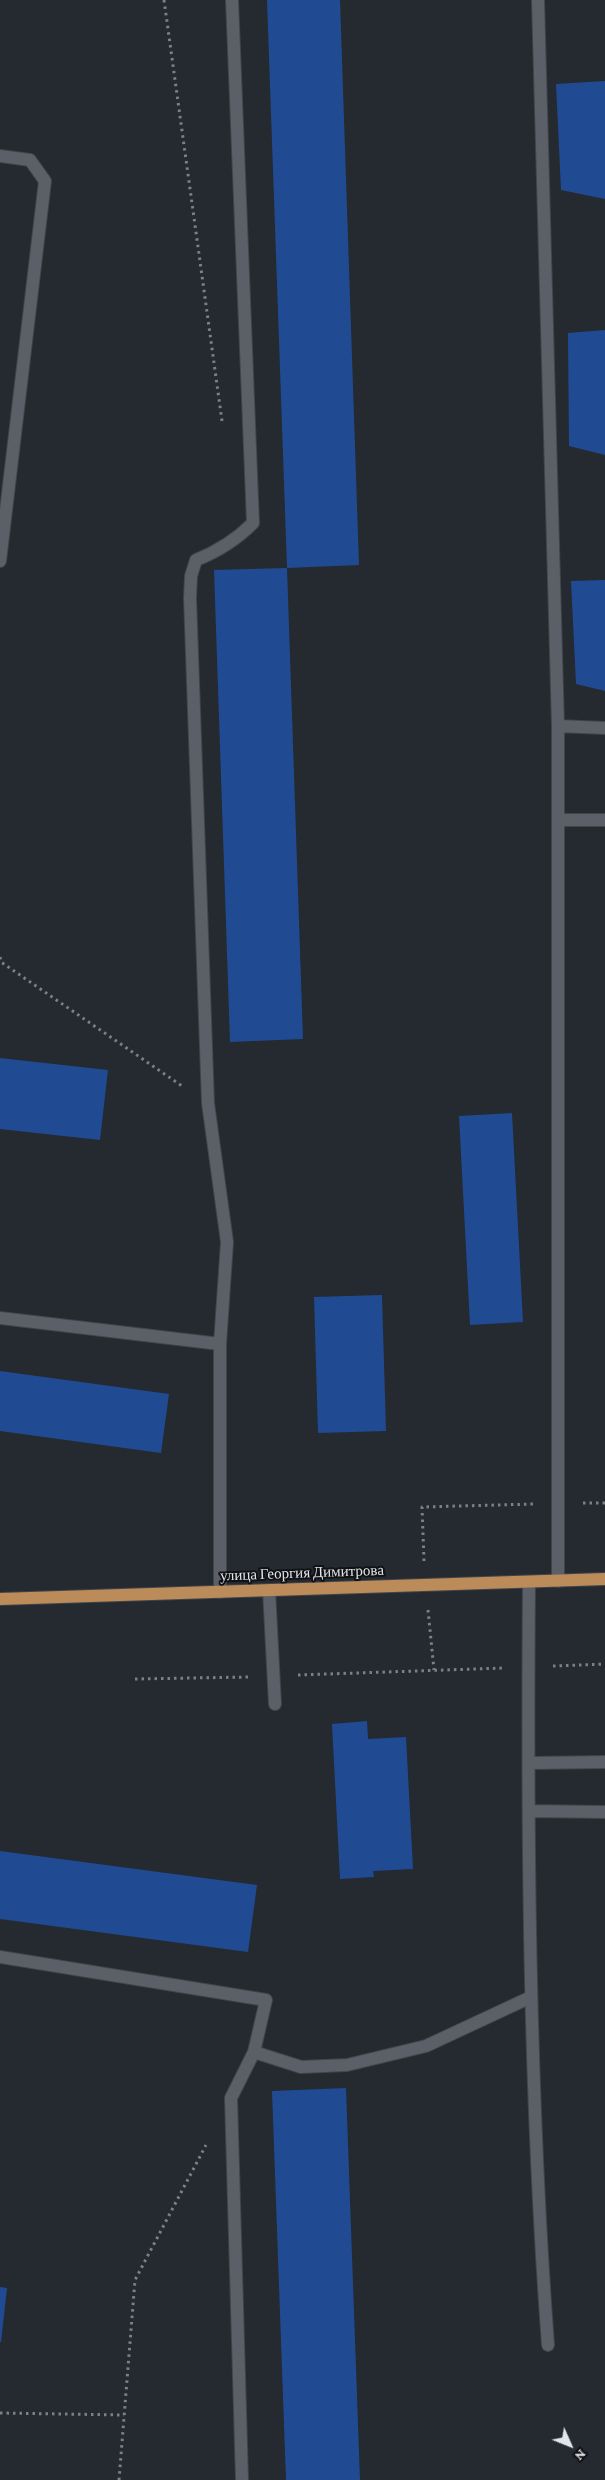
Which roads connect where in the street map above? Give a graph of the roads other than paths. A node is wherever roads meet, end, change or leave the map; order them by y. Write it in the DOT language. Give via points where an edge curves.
graph roads {
  1 [pos="232,0"];
  2 [pos="538,0"];
  3 [pos="0,156"];
  4 [pos="0,560"];
  5 [pos="558,726"];
  6 [pos="605,728"];
  7 [pos="558,820"];
  8 [pos="605,820"];
  9 [pos="0,1318"];
  10 [pos="220,1344"];
  11 [pos="605,1579"];
  12 [pos="558,1581"];
  13 [pos="529,1582"];
  14 [pos="269,1590"];
  15 [pos="220,1592"];
  16 [pos="0,1599"];
  17 [pos="275,1704"];
  18 [pos="530,1762"];
  19 [pos="605,1762"];
  20 [pos="530,1811"];
  21 [pos="605,1812"];
  22 [pos="0,1957"];
  23 [pos="531,1997"];
  24 [pos="254,2052"];
  25 [pos="548,2345"];
  26 [pos="242,2480"];
  1 -- 10 [label="lane" via="253,523 218,551 196,560 191,576 208,1104 227,1242"];
  2 -- 5 [label="lane"];
  3 -- 4 [label="lane" via="30,160 45,181"];
  5 -- 6 [label="lane"];
  5 -- 7 [label="lane"];
  7 -- 8 [label="lane"];
  7 -- 12 [label="lane"];
  9 -- 10 [label="lane"];
  10 -- 15 [label="lane"];
  11 -- 12 [label="main road, улица Георгия Димитрова"];
  12 -- 13 [label="main road, улица Георгия Димитрова"];
  13 -- 14 [label="main road, улица Георгия Димитрова"];
  13 -- 18 [label="lane"];
  14 -- 15 [label="main road, улица Георгия Димитрова"];
  14 -- 17 [label="lane"];
  15 -- 16 [label="main road, улица Георгия Димитрова"];
  18 -- 19 [label="lane"];
  18 -- 20 [label="lane"];
  20 -- 21 [label="lane"];
  20 -- 23 [label="lane"];
  22 -- 24 [label="lane" via="266,2000"];
  23 -- 24 [label="lane" via="426,2046 347,2065 301,2067"];
  23 -- 25 [label="lane" via="539,2223"];
  24 -- 26 [label="lane" via="231,2098"];
}
